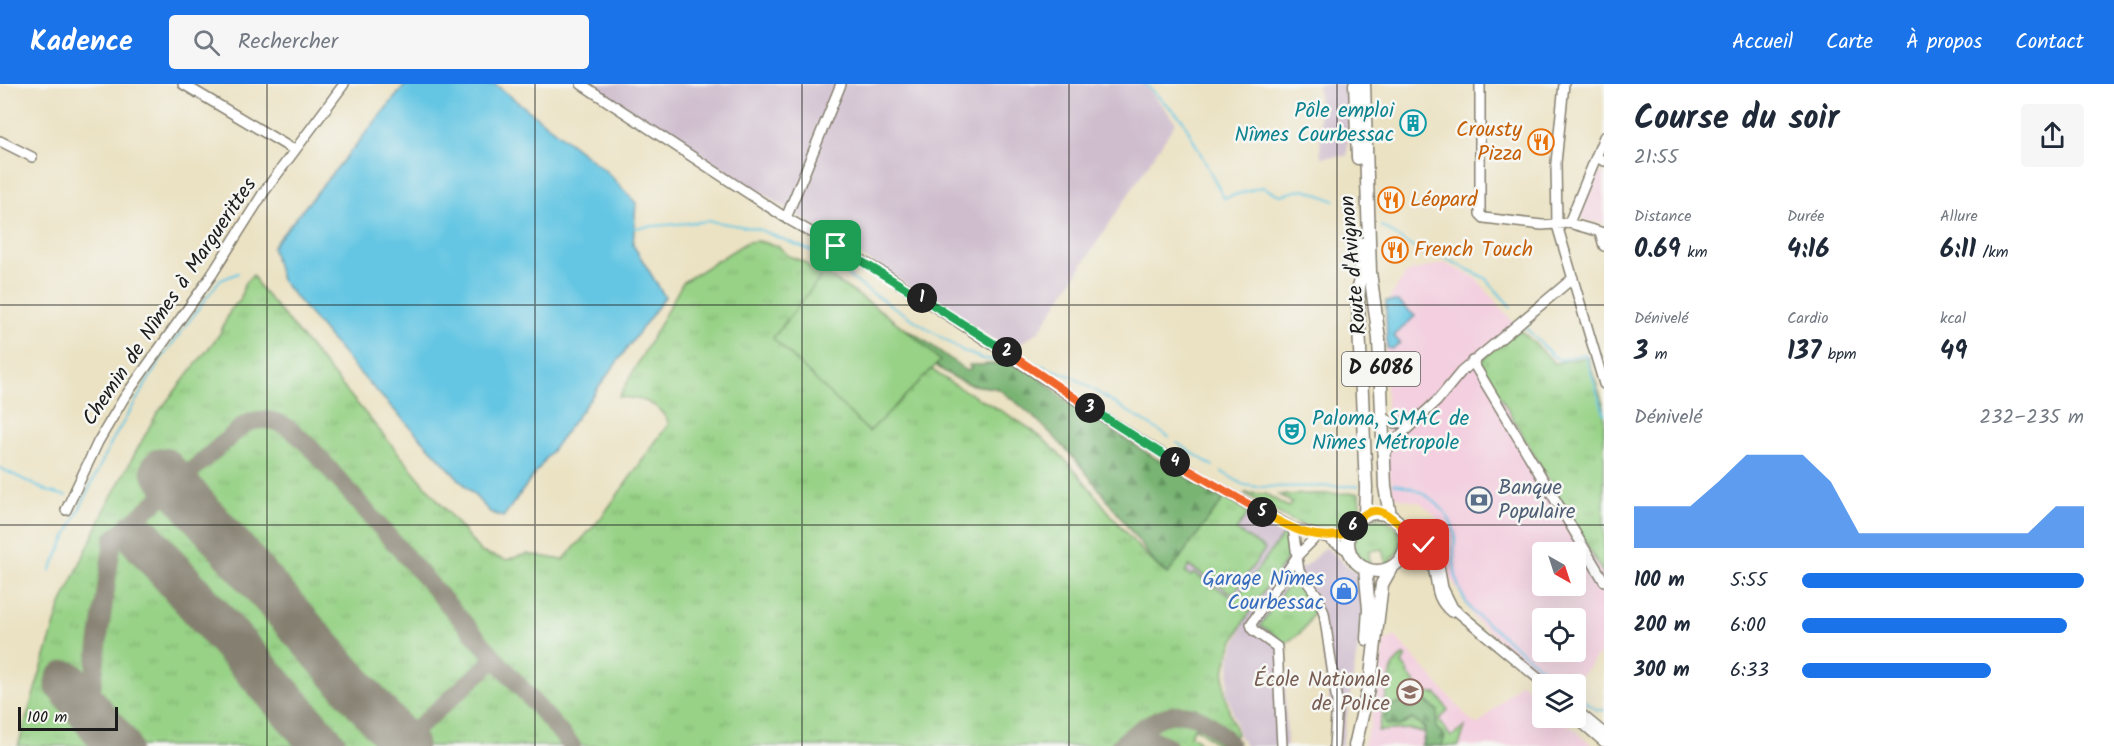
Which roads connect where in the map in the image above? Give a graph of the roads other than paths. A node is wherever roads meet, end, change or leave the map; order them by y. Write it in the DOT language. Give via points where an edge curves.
graph roads {
  1 [pos="183,84"];
  2 [pos="344,84"];
  3 [pos="580,84"];
  4 [pos="841,84"];
  5 [pos="1355,84"];
  6 [pos="1364,84"];
  7 [pos="1480,84"];
  8 [pos="1564,84"];
  9 [pos="1604,137"];
  10 [pos="0,141"];
  11 [pos="294,150"];
  12 [pos="32,157"];
  13 [pos="1600,159"];
  14 [pos="786,218"];
  15 [pos="1569,223"];
  16 [pos="1557,225"];
  17 [pos="1602,232"];
  18 [pos="1604,246"];
  19 [pos="1573,278"];
  20 [pos="1472,362"];
  21 [pos="1604,384"];
  22 [pos="1384,418"];
  23 [pos="1416,422"];
  24 [pos="1384,454"];
  25 [pos="66,510"];
  26 [pos="1365,515"];
  27 [pos="1389,515"];
  28 [pos="1293,528"];
  29 [pos="1405,531"];
  30 [pos="1349,533"];
  31 [pos="1317,536"];
  32 [pos="1328,538"];
  33 [pos="1350,552"];
  34 [pos="1298,555"];
  35 [pos="1402,557"];
  36 [pos="1365,568"];
  37 [pos="1391,568"];
  38 [pos="1604,581"];
  39 [pos="1533,674"];
  40 [pos="1532,680"];
  41 [pos="1586,718"];
  42 [pos="1586,726"];
  43 [pos="1604,733"];
  44 [pos="1604,742"];
  45 [pos="1282,746"];
  46 [pos="1334,746"];
  47 [pos="1347,746"];
  48 [pos="1355,746"];
  1 -- 11 [label="street"];
  2 -- 11 [label="street, Chemin de Nîmes à Marguerittes"];
  3 -- 14 [label="street"];
  4 -- 14 [label="street"];
  5 -- 26 [label="main road, Route d'Avignon / D 6086" via="1362,243 1358,302"];
  6 -- 22 [label="main road, Route d'Avignon / D 6086" via="1370,272 1380,339"];
  7 -- 16 [label="street" via="1480,214 1484,218"];
  8 -- 16 [label="street" via="1556,163"];
  9 -- 13 [label="street"];
  10 -- 12 [label="street"];
  11 -- 25 [label="street, Chemin de Nîmes à Marguerittes" via="124,398"];
  13 -- 15 [label="street"];
  14 -- 28 [label="street" via="885,274 1175,462"];
  15 -- 16 [label="street"];
  15 -- 17 [label="street"];
  16 -- 19 [label="street"];
  17 -- 18 [label="street"];
  19 -- 20 [label="street"];
  19 -- 21 [label="street"];
  20 -- 23 [label="street"];
  20 -- 38 [label="street"];
  22 -- 23 [label="street" via="1394,423"];
  22 -- 24 [label="main road, Route d'Avignon / D 6086"];
  23 -- 24 [label="street"];
  24 -- 27 [label="main road, Route d'Avignon / D 6086"];
  26 -- 27 [label="main road"];
  26 -- 30 [label="main road"];
  27 -- 29 [label="main road"];
  28 -- 31 [label="street"];
  28 -- 34 [label="street"];
  29 -- 35 [label="main road" via="1407,544"];
  29 -- 39 [label="street" via="1428,547 1438,560 1443,588 1453,608"];
  30 -- 32 [label="street"];
  30 -- 33 [label="main road"];
  31 -- 32 [label="street"];
  31 -- 34 [label="street"];
  32 -- 33 [label="street"];
  33 -- 36 [label="main road"];
  34 -- 45 [label="street" via="1251,624 1253,630 1277,647"];
  34 -- 46 [label="street" via="1299,570 1324,613 1337,702"];
  35 -- 37 [label="main road"];
  35 -- 40 [label="street" via="1415,554 1430,561 1436,591 1444,606"];
  36 -- 37 [label="main road"];
  36 -- 47 [label="main road" via="1369,609 1365,658"];
  37 -- 48 [label="main road" via="1383,584 1371,676"];
  41 -- 43 [label="street"];
  42 -- 44 [label="street"];
}
